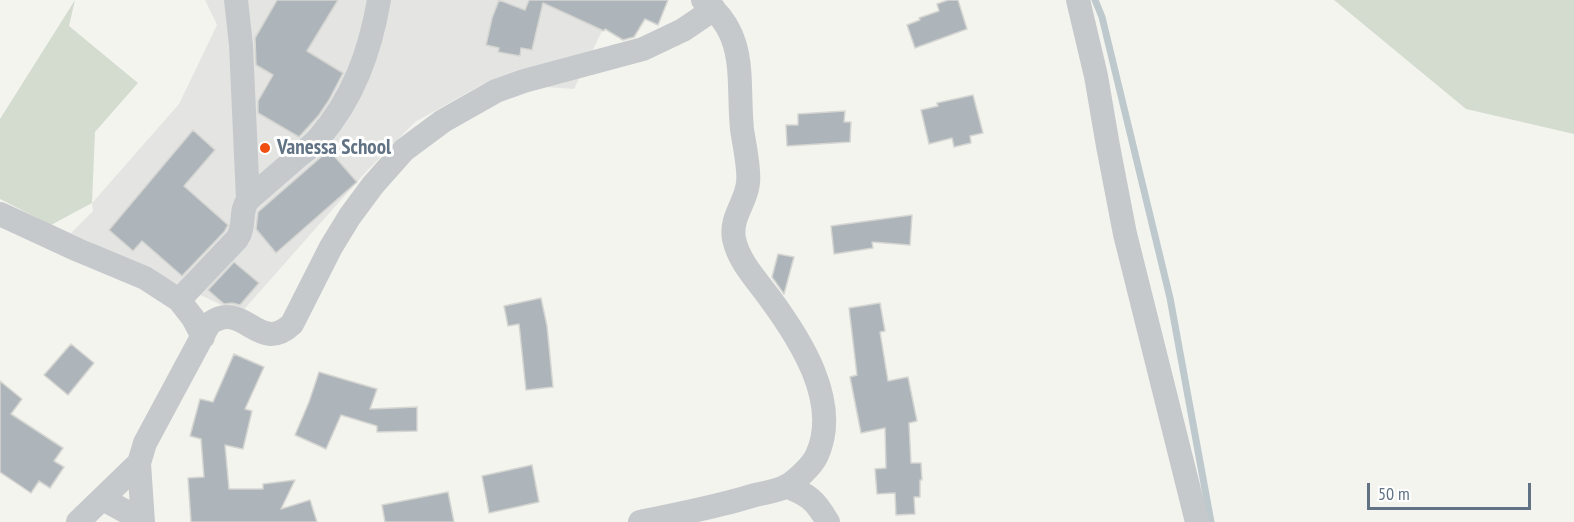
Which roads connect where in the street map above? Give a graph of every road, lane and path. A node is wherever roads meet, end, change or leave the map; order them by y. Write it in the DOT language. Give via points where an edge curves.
graph roads {
  1 [pos="236,0"];
  2 [pos="379,0"];
  3 [pos="1078,0"];
  4 [pos="708,4"];
  5 [pos="248,200"];
  6 [pos="0,214"];
  7 [pos="179,300"];
  8 [pos="203,337"];
  9 [pos="139,464"];
  10 [pos="786,486"];
  11 [pos="103,499"];
  12 [pos="143,521"];
  13 [pos="78,522"];
  14 [pos="640,522"];
  15 [pos="828,522"];
  16 [pos="1197,522"];
  1 -- 5 [label="street"];
  2 -- 5 [label="street" via="366,57 331,123"];
  3 -- 16 [label="street" via="1125,234"];
  4 -- 8 [label="street" via="683,30 643,49 524,81 442,121 404,150 373,185 331,247 285,331 275,335 262,333 232,317 222,317 209,324"];
  4 -- 10 [label="street" via="736,44 739,69 749,182 738,208 734,238 748,270 797,340 817,377 825,408 817,456"];
  5 -- 7 [label="street" via="242,211 242,232"];
  6 -- 7 [label="street" via="145,278"];
  7 -- 8 [label="street"];
  8 -- 9 [label="street" via="145,442"];
  9 -- 11 [label="street"];
  9 -- 12 [label="street"];
  10 -- 14 [label="street"];
  10 -- 15 [label="street" via="813,500"];
  11 -- 12 [label="street"];
  11 -- 13 [label="street"];
}
